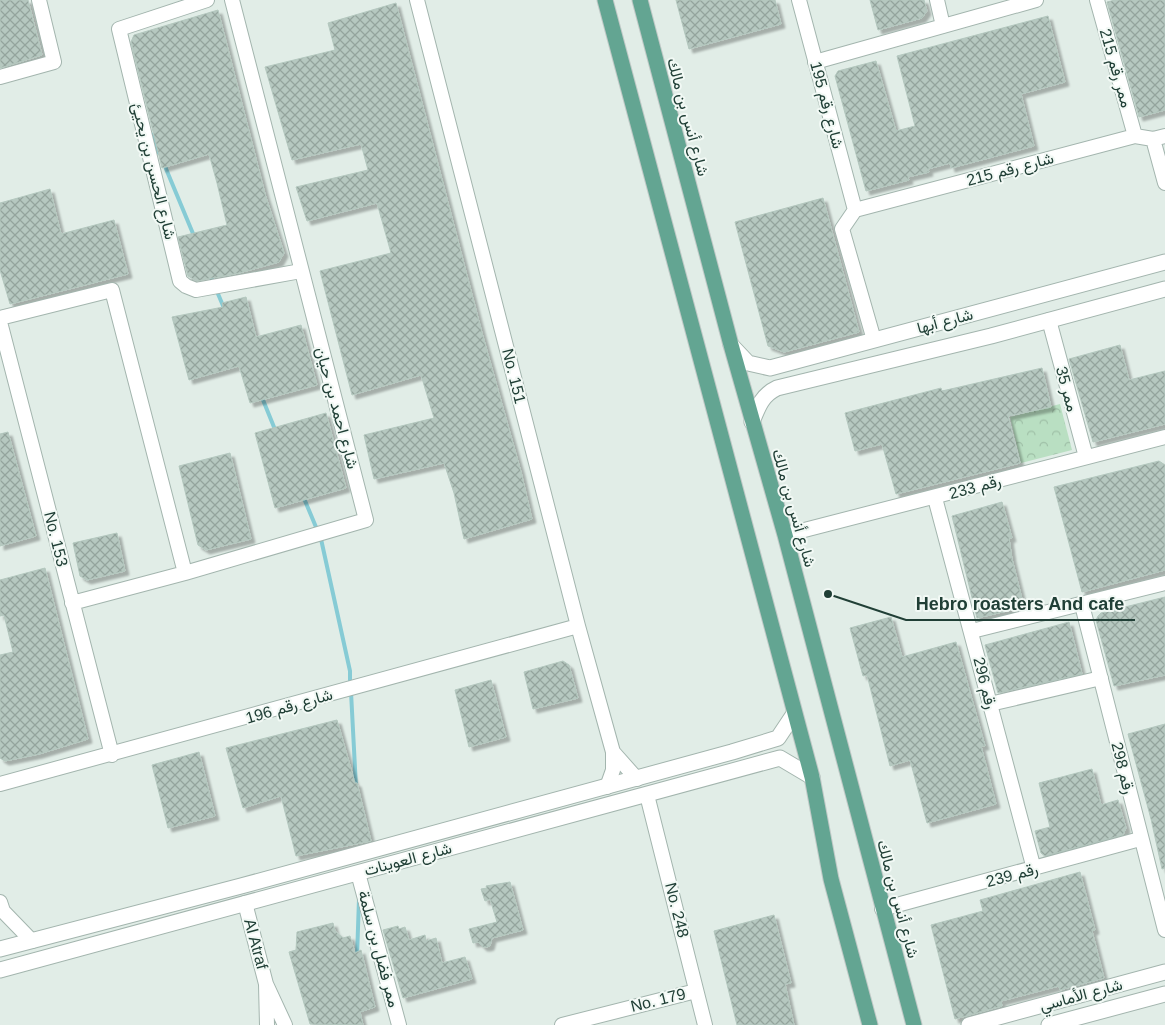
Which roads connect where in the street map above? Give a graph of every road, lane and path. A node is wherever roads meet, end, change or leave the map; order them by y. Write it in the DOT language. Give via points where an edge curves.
graph roads {
  1 [pos="40,0"];
  2 [pos="207,0"];
  3 [pos="232,0"];
  4 [pos="418,0"];
  5 [pos="605,0"];
  6 [pos="640,0"];
  7 [pos="799,0"];
  8 [pos="937,0"];
  9 [pos="1036,0"];
  10 [pos="1097,0"];
  11 [pos="944,26"];
  12 [pos="815,62"];
  13 [pos="0,77"];
  14 [pos="1135,136"];
  15 [pos="1159,138"];
  16 [pos="1165,184"];
  17 [pos="855,210"];
  18 [pos="1165,262"];
  19 [pos="301,270"];
  20 [pos="1165,289"];
  21 [pos="984,311"];
  22 [pos="0,318"];
  23 [pos="1049,320"];
  24 [pos="0,322"];
  25 [pos="991,336"];
  26 [pos="874,340"];
  27 [pos="731,345"];
  28 [pos="790,364"];
  29 [pos="795,385"];
  30 [pos="752,422"];
  31 [pos="1165,437"];
  32 [pos="1086,457"];
  33 [pos="935,498"];
  34 [pos="784,535"];
  35 [pos="185,573"];
  36 [pos="1165,583"];
  37 [pos="72,603"];
  38 [pos="1082,605"];
  39 [pos="578,626"];
  40 [pos="972,631"];
  41 [pos="1101,678"];
  42 [pos="990,704"];
  43 [pos="794,714"];
  44 [pos="613,752"];
  45 [pos="732,752"];
  46 [pos="112,755"];
  47 [pos="740,770"];
  48 [pos="812,777"];
  49 [pos="637,779"];
  50 [pos="0,784"];
  51 [pos="607,787"];
  52 [pos="647,794"];
  53 [pos="1140,839"];
  54 [pos="1034,869"];
  55 [pos="358,873"];
  56 [pos="266,879"];
  57 [pos="220,891"];
  58 [pos="269,896"];
  59 [pos="245,903"];
  60 [pos="223,909"];
  61 [pos="882,909"];
  62 [pos="1,911"];
  63 [pos="1165,930"];
  64 [pos="32,941"];
  65 [pos="0,949"];
  66 [pos="0,970"];
  67 [pos="1165,972"];
  68 [pos="266,984"];
  69 [pos="696,991"];
  70 [pos="1165,994"];
  71 [pos="267,1025"];
  72 [pos="285,1025"];
  73 [pos="399,1025"];
  74 [pos="562,1025"];
  75 [pos="705,1025"];
  76 [pos="870,1025"];
  77 [pos="914,1025"];
  78 [pos="969,1025"];
  79 [pos="1049,1025"];
  1 -- 13 [label="street" via="54,62"];
  2 -- 19 [label="street, شارع الحسن بن يحيئ" via="119,29 180,281 196,290"];
  3 -- 19 [label="street, شارع احمد بن حيان"];
  4 -- 39 [label="street, No. 151"];
  5 -- 43 [label="main road"];
  6 -- 27 [label="main road, شارع أنس بن مالك"];
  7 -- 12 [label="street, شارع رقم 195"];
  8 -- 11 [label="street"];
  9 -- 11 [label="street"];
  10 -- 14 [label="street, ممر رقم 215"];
  11 -- 12 [label="street"];
  12 -- 17 [label="street, شارع رقم 195"];
  14 -- 15 [label="street, شارع رقم 215"];
  14 -- 17 [label="street, شارع رقم 215"];
  15 -- 16 [label="street"];
  17 -- 26 [label="street" via="842,229"];
  18 -- 21 [label="street, شارع أبها"];
  19 -- 35 [label="street, شارع احمد بن حيان" via="366,520"];
  20 -- 23 [label="street, شارع أبها"];
  21 -- 25 [label="street"];
  21 -- 26 [label="street, شارع أبها"];
  22 -- 35 [label="street" via="112,290"];
  23 -- 25 [label="street, شارع أبها"];
  23 -- 32 [label="street, ممر 35"];
  24 -- 37 [label="street, No. 153"];
  25 -- 29 [label="street, شارع أبها"];
  26 -- 28 [label="street, شارع أبها"];
  27 -- 28 [label="street, شارع أبها" via="748,363 760,367"];
  27 -- 30 [label="main road, شارع أنس بن مالك"];
  28 -- 29 [label="street"];
  29 -- 30 [label="street, شارع أبها" via="768,392"];
  30 -- 34 [label="main road, شارع أنس بن مالك"];
  31 -- 32 [label="street, رقم 233"];
  32 -- 33 [label="street, رقم 233"];
  33 -- 34 [label="street, رقم 233"];
  33 -- 40 [label="street, رقم 296"];
  34 -- 61 [label="main road, شارع أنس بن مالك"];
  35 -- 37 [label="street, شارع احمد بن حيان"];
  36 -- 38 [label="street"];
  37 -- 46 [label="street, No. 153"];
  38 -- 40 [label="street"];
  38 -- 41 [label="street, رقم 298"];
  39 -- 44 [label="street, No. 151"];
  39 -- 46 [label="street, شارع رقم 196"];
  40 -- 42 [label="street, رقم 296"];
  41 -- 42 [label="street"];
  41 -- 53 [label="street, رقم 298"];
  42 -- 54 [label="street, رقم 296"];
  43 -- 45 [label="street, شارع العوينات" via="778,738"];
  43 -- 48 [label="main road"];
  44 -- 49 [label="street, No. 151"];
  44 -- 51 [label="street, No. 151" via="613,770"];
  45 -- 47 [label="street" via="753,755 752,762"];
  45 -- 49 [label="street, شارع العوينات"];
  46 -- 50 [label="street, شارع رقم 196"];
  47 -- 48 [label="street, شارع العوينات" via="780,758"];
  47 -- 52 [label="street, شارع العوينات"];
  48 -- 76 [label="main road" via="831,879"];
  49 -- 51 [label="street, شارع العوينات"];
  51 -- 56 [label="street, شارع العوينات"];
  52 -- 55 [label="street, شارع العوينات"];
  52 -- 69 [label="street, No. 248"];
  53 -- 54 [label="street, رقم 239"];
  53 -- 63 [label="street, رقم 298"];
  54 -- 61 [label="street, رقم 239"];
  55 -- 58 [label="street, شارع العوينات"];
  55 -- 73 [label="street, ممر فضل بن سلمة"];
  56 -- 57 [label="street, شارع العوينات"];
  56 -- 58 [label="street"];
  57 -- 60 [label="street"];
  57 -- 64 [label="street, شارع العوينات"];
  58 -- 59 [label="street, شارع العوينات"];
  59 -- 60 [label="street, شارع العوينات"];
  59 -- 68 [label="street, Al Atraf"];
  60 -- 66 [label="street, شارع العوينات"];
  61 -- 77 [label="main road, شارع أنس بن مالك"];
  62 -- 64 [label="street"];
  64 -- 65 [label="street, شارع العوينات"];
  67 -- 78 [label="street, شارع الأماسي"];
  68 -- 71 [label="street, Al Atraf"];
  68 -- 72 [label="street, Al Atraf"];
  69 -- 74 [label="street, No. 179"];
  69 -- 75 [label="street, No. 248"];
  70 -- 79 [label="street, شارع الأماسي"];
}
